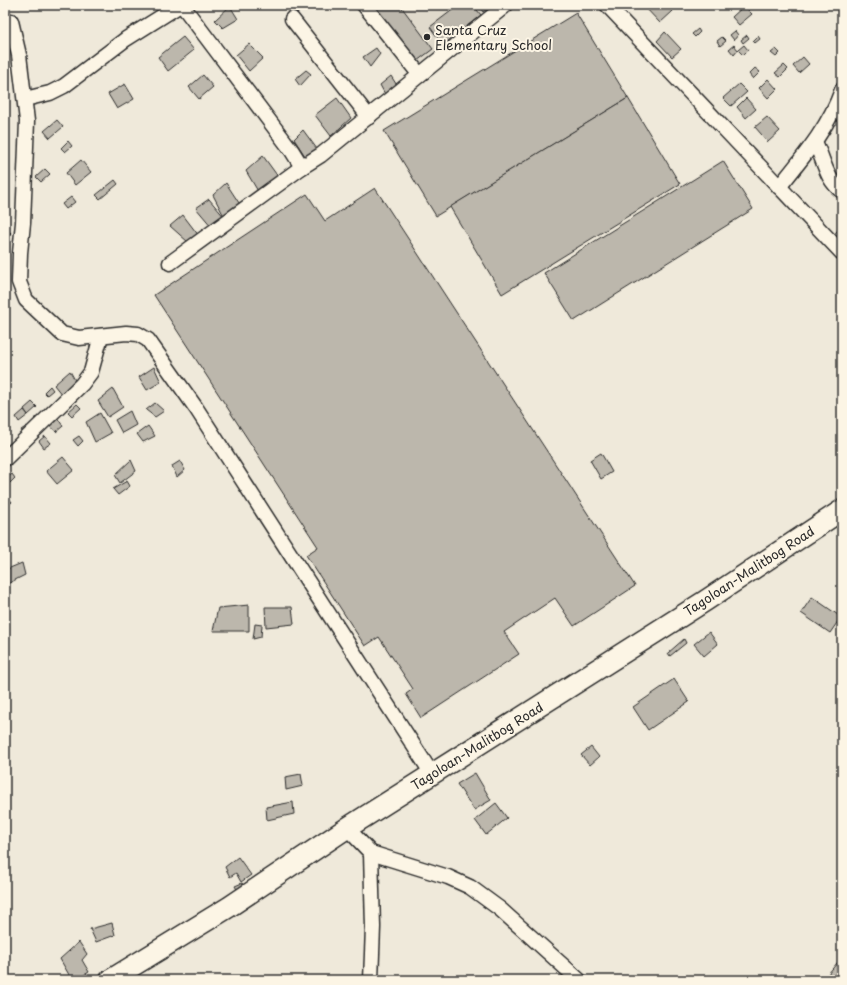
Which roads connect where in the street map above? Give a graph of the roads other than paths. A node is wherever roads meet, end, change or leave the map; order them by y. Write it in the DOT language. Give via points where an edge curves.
graph roads {
  1 [pos="181,5"];
  2 [pos="364,5"];
  3 [pos="506,5"];
  4 [pos="607,5"];
  5 [pos="292,19"];
  6 [pos="11,21"];
  7 [pos="419,74"];
  8 [pos="842,90"];
  9 [pos="25,99"];
  10 [pos="370,117"];
  11 [pos="815,142"];
  12 [pos="302,167"];
  13 [pos="779,187"];
  14 [pos="842,191"];
  15 [pos="842,253"];
  16 [pos="170,263"];
  17 [pos="101,336"];
  18 [pos="5,459"];
  19 [pos="842,510"];
  20 [pos="432,774"];
  21 [pos="347,828"];
  22 [pos="371,853"];
  23 [pos="110,980"];
  24 [pos="370,980"];
  25 [pos="579,980"];
  1 -- 9 [label="street" via="126,39 64,86 50,93"];
  1 -- 12 [label="street"];
  2 -- 7 [label="street"];
  3 -- 7 [label="street"];
  4 -- 13 [label="street"];
  5 -- 10 [label="street"];
  6 -- 9 [label="street"];
  7 -- 10 [label="street"];
  8 -- 11 [label="street" via="835,109"];
  9 -- 17 [label="street" via="27,121 20,282 26,300 62,334 79,338"];
  10 -- 12 [label="street"];
  11 -- 13 [label="street"];
  11 -- 14 [label="street" via="829,179"];
  12 -- 16 [label="street"];
  13 -- 15 [label="street"];
  17 -- 18 [label="street" via="91,372 82,384"];
  17 -- 20 [label="street" via="138,334 148,340 196,408"];
  19 -- 20 [label="main road, Tagoloan-Malitbog Road" via="705,601"];
  20 -- 21 [label="main road, Tagoloan-Malitbog Road"];
  21 -- 22 [label="street"];
  21 -- 23 [label="main road, Tagoloan-Malitbog Road" via="229,907"];
  22 -- 24 [label="street" via="373,927"];
  22 -- 25 [label="street" via="448,877 470,887"];
}
